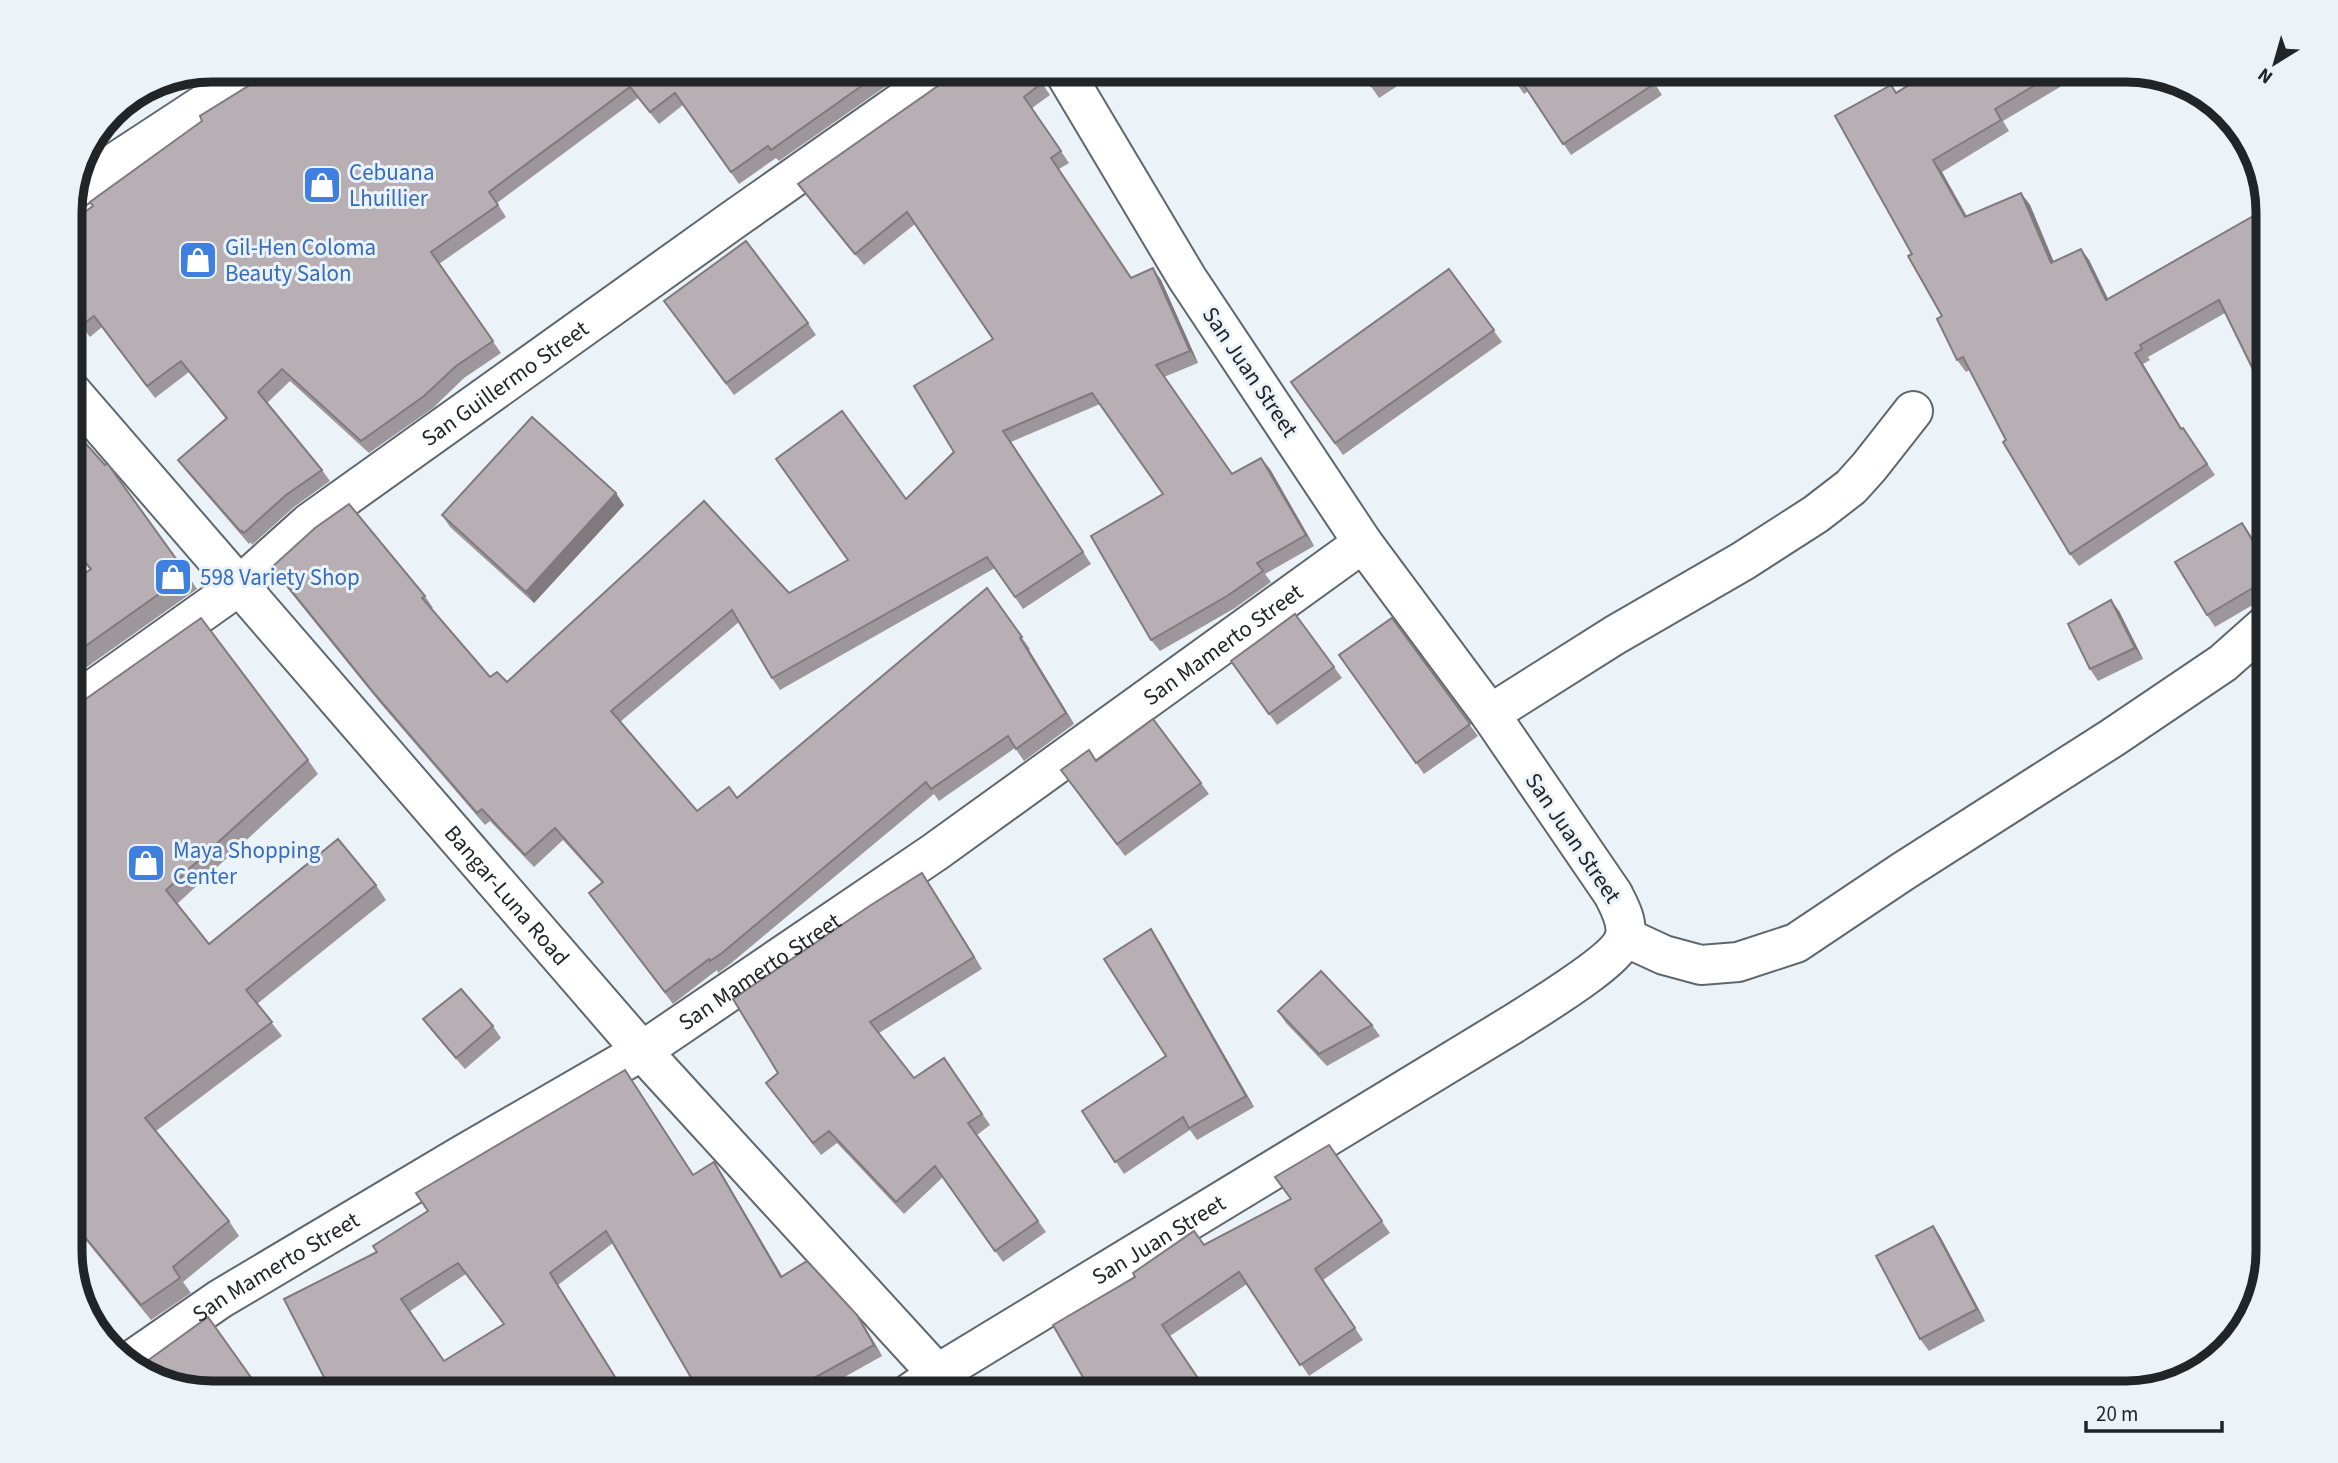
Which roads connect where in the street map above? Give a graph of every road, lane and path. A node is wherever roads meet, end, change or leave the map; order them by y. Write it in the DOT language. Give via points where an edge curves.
graph roads {
  1 [pos="236,83"];
  2 [pos="929,83"];
  3 [pos="1070,83"];
  4 [pos="86,181"];
  5 [pos="83,405"];
  6 [pos="1913,411"];
  7 [pos="1363,543"];
  8 [pos="239,586"];
  9 [pos="2255,634"];
  10 [pos="83,697"];
  11 [pos="1490,715"];
  12 [pos="1625,937"];
  13 [pos="642,1051"];
  14 [pos="137,1357"];
  15 [pos="929,1381"];
  16 [pos="944,1381"];
  1 -- 4 [label="street"];
  2 -- 8 [label="street, San Guillermo Street" via="321,514"];
  3 -- 7 [label="street, San Juan Street" via="1187,278"];
  5 -- 8 [label="street, Bangar-Luna Road"];
  6 -- 11 [label="street" via="1851,487 1816,514"];
  7 -- 11 [label="street, San Juan Street"];
  7 -- 13 [label="street, San Mamerto Street" via="935,852"];
  8 -- 10 [label="street, San Guillermo Street"];
  8 -- 13 [label="street, Bangar-Luna Road"];
  9 -- 12 [label="street" via="2223,663 1796,943 1738,962 1701,965"];
  11 -- 12 [label="street, San Juan Street" via="1613,894 1623,915"];
  12 -- 16 [label="street, San Juan Street" via="1583,978 1513,1024"];
  13 -- 14 [label="street, San Mamerto Street" via="220,1299"];
  13 -- 15 [label="street, Bangar-Luna Road"];
}
